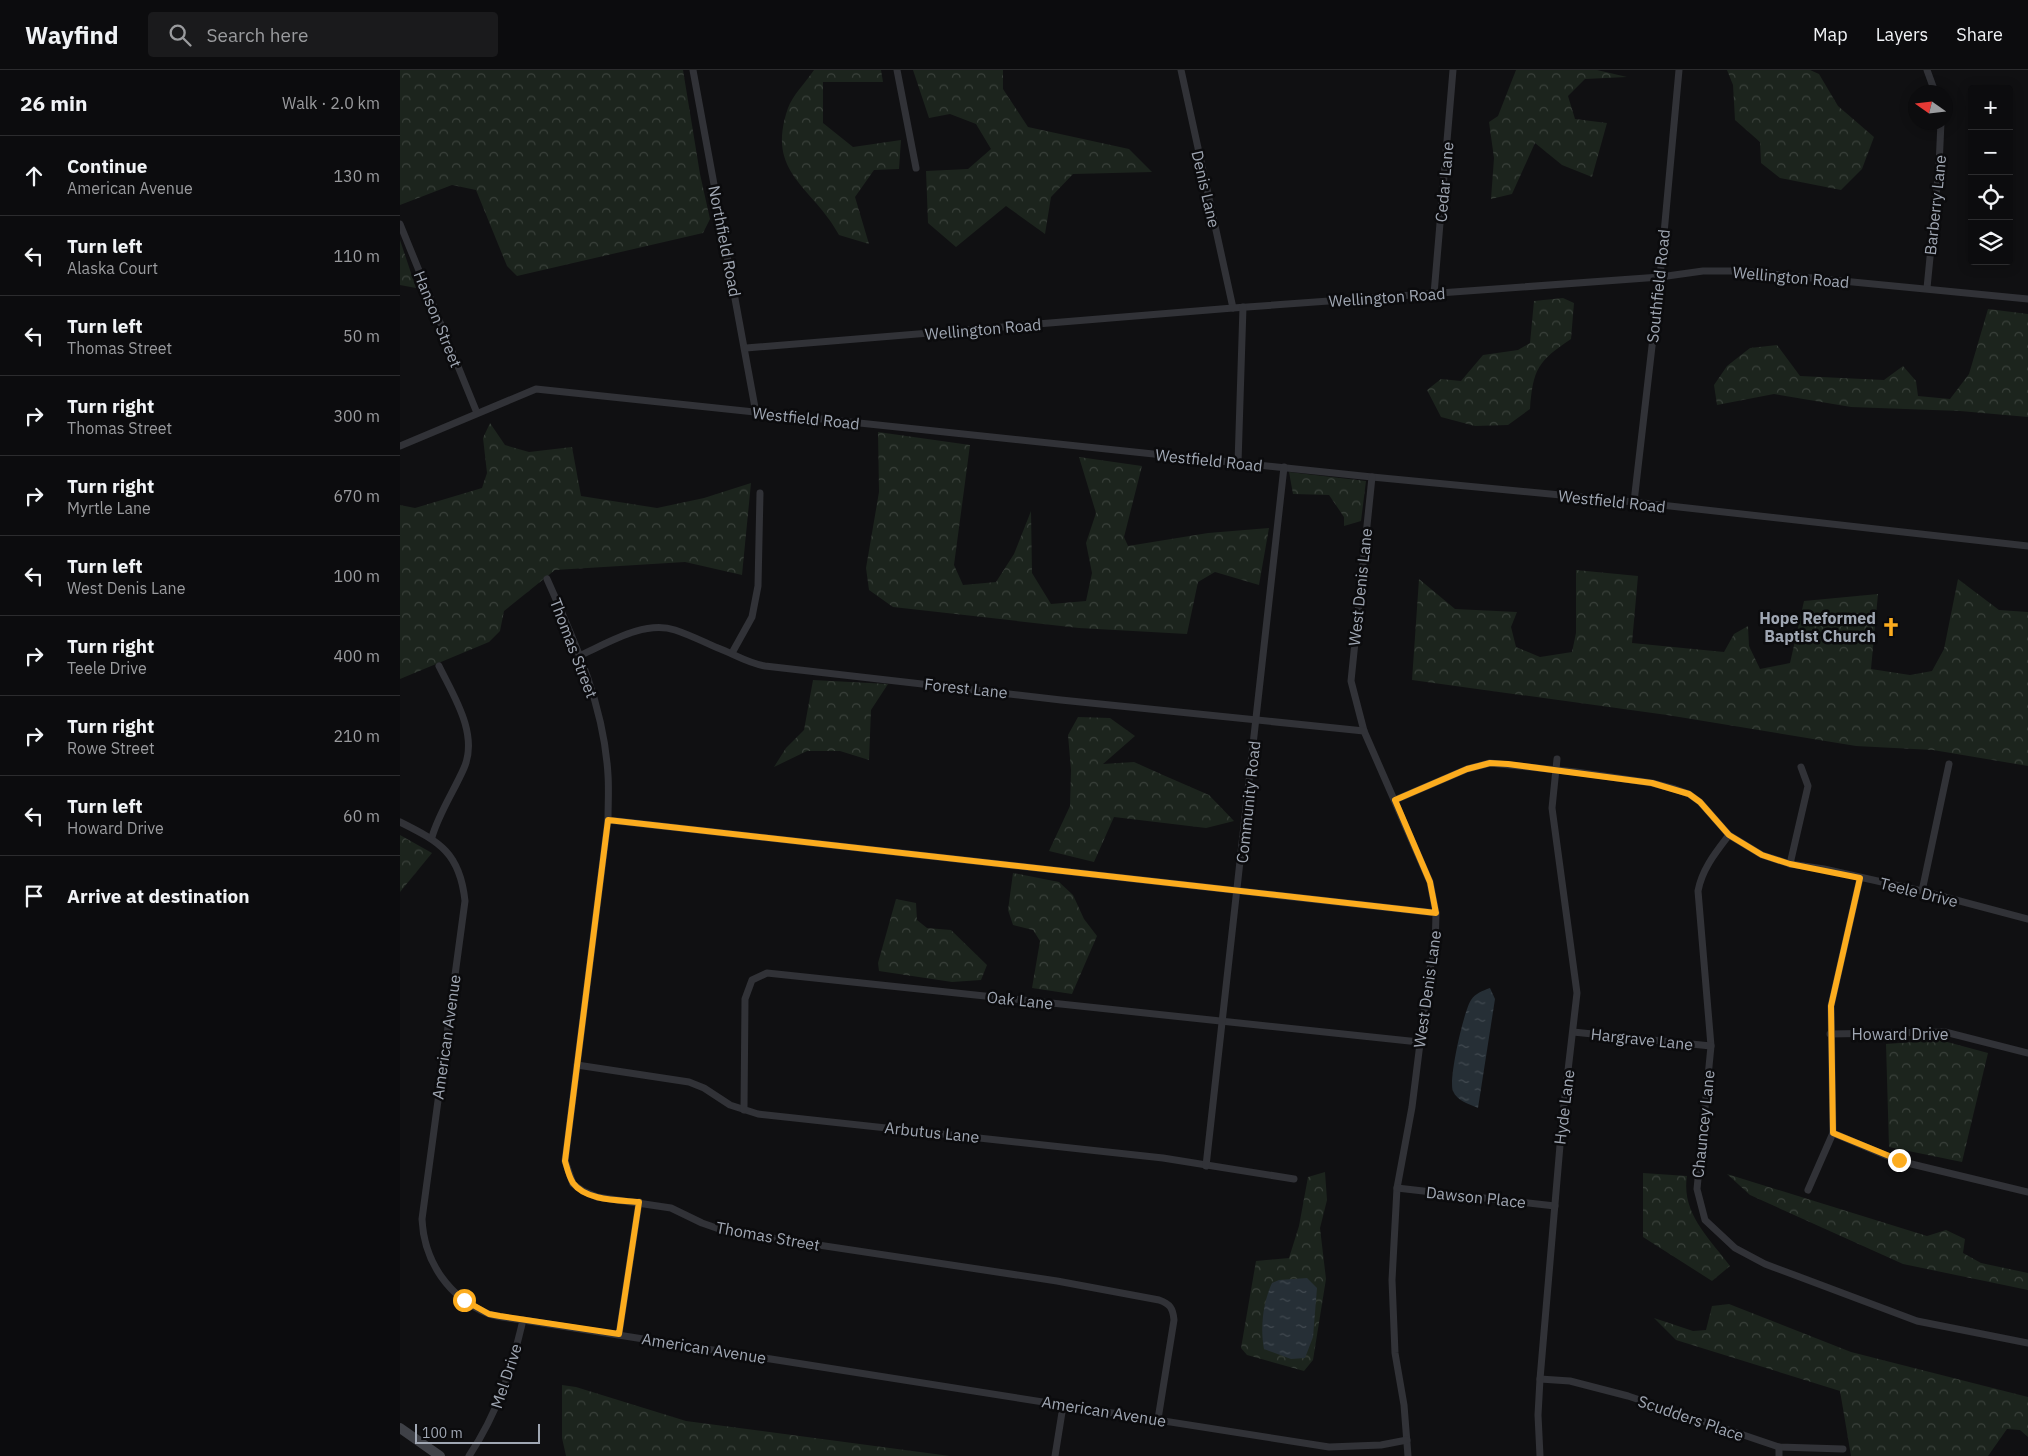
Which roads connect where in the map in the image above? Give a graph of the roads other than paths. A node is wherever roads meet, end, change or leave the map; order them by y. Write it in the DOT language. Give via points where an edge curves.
graph roads {
  1 [pos="693,70"];
  2 [pos="897,70"];
  3 [pos="1181,70"];
  4 [pos="1453,70"];
  5 [pos="1679,70"];
  6 [pos="1927,70"];
  7 [pos="1932,85"];
  8 [pos="1941,130"];
  9 [pos="916,168"];
  10 [pos="400,224"];
  11 [pos="1660,277"];
  12 [pos="1927,288"];
  13 [pos="1434,294"];
  14 [pos="2028,299"];
  15 [pos="1244,307"];
  16 [pos="1234,308"];
  17 [pos="746,348"];
  18 [pos="477,413"];
  19 [pos="756,413"];
  20 [pos="400,446"];
  21 [pos="1238,463"];
  22 [pos="1284,467"];
  23 [pos="1372,477"];
  24 [pos="760,493"];
  25 [pos="1634,502"];
  26 [pos="2028,546"];
  27 [pos="547,579"];
  28 [pos="732,653"];
  29 [pos="581,655"];
  30 [pos="439,666"];
  31 [pos="1256,721"];
  32 [pos="1364,731"];
  33 [pos="1557,759"];
  34 [pos="1949,764"];
  35 [pos="1801,767"];
  36 [pos="1555,770"];
  37 [pos="1395,800"];
  38 [pos="608,820"];
  39 [pos="400,822"];
  40 [pos="1729,835"];
  41 [pos="432,838"];
  42 [pos="1790,864"];
  43 [pos="1860,878"];
  44 [pos="1238,890"];
  45 [pos="1922,891"];
  46 [pos="1436,913"];
  47 [pos="2028,919"];
  48 [pos="1223,1022"];
  49 [pos="1574,1032"];
  50 [pos="1830,1034"];
  51 [pos="1419,1042"];
  52 [pos="1711,1046"];
  53 [pos="2028,1053"];
  54 [pos="577,1065"];
  55 [pos="744,1110"];
  56 [pos="1833,1133"];
  57 [pos="1206,1166"];
  58 [pos="1294,1179"];
  59 [pos="1396,1188"];
  60 [pos="1808,1190"];
  61 [pos="2028,1192"];
  62 [pos="639,1202"];
  63 [pos="1555,1206"];
  64 [pos="523,1320"];
  65 [pos="619,1334"];
  66 [pos="2028,1343"];
  67 [pos="1540,1379"];
  68 [pos="1063,1406"];
  69 [pos="1158,1419"];
  70 [pos="400,1428"];
  71 [pos="1407,1440"];
  72 [pos="1779,1447"];
  73 [pos="1843,1449"];
  74 [pos="440,1456"];
  75 [pos="469,1456"];
  76 [pos="1055,1456"];
  77 [pos="1408,1456"];
  78 [pos="1540,1456"];
  79 [pos="1779,1456"];
  1 -- 17 [label="street, Northfield Road"];
  2 -- 9 [label="street"];
  3 -- 16 [label="street, Denis Lane"];
  4 -- 13 [label="street, Cedar Lane"];
  5 -- 11 [label="street, Southfield Road"];
  6 -- 7 [label="street"];
  8 -- 12 [label="street, Barberry Lane"];
  10 -- 18 [label="street, Hanson Street"];
  11 -- 12 [label="street, Wellington Road" via="1703,271 1740,271"];
  11 -- 13 [label="street, Wellington Road"];
  11 -- 25 [label="street, Southfield Road"];
  12 -- 14 [label="street, Wellington Road"];
  13 -- 15 [label="street, Wellington Road"];
  15 -- 16 [label="street, Wellington Road"];
  15 -- 21 [label="street"];
  16 -- 17 [label="street, Wellington Road"];
  17 -- 19 [label="street, Northfield Road"];
  18 -- 19 [label="street, Westfield Road" via="536,389"];
  18 -- 20 [label="street, Westfield Road"];
  19 -- 21 [label="street, Westfield Road"];
  21 -- 22 [label="street, Westfield Road"];
  22 -- 23 [label="street, Westfield Road"];
  22 -- 31 [label="street, Community Road"];
  23 -- 25 [label="street, Westfield Road"];
  23 -- 32 [label="street, West Denis Lane" via="1351,675"];
  24 -- 28 [label="street" via="758,586 752,617"];
  25 -- 26 [label="street, Westfield Road"];
  27 -- 29 [label="street, Thomas Street"];
  28 -- 29 [label="street, Forest Lane" via="674,629 647,628"];
  28 -- 31 [label="street, Forest Lane" via="745,662 765,666"];
  29 -- 38 [label="street, Thomas Street" via="606,750"];
  30 -- 41 [label="street" via="465,724 469,741 465,766"];
  31 -- 32 [label="street, Forest Lane"];
  31 -- 44 [label="street, Community Road"];
  32 -- 37 [label="street, West Denis Lane"];
  33 -- 36 [label="street, Hyde Lane"];
  34 -- 45 [label="street"];
  35 -- 42 [label="street" via="1808,786"];
  36 -- 37 [label="street, Teele Drive" via="1490,763 1467,769"];
  36 -- 40 [label="street, Teele Drive" via="1652,783 1689,794"];
  36 -- 49 [label="street, Hyde Lane" via="1552,808 1577,993"];
  37 -- 46 [label="street, West Denis Lane" via="1430,882"];
  38 -- 44 [label="street"];
  38 -- 54 [label="street, Thomas Street"];
  39 -- 41 [label="street, American Avenue"];
  40 -- 42 [label="street, Teele Drive" via="1762,855"];
  40 -- 52 [label="street, Chauncey Lane" via="1702,875 1698,891"];
  41 -- 64 [label="street, American Avenue" via="444,848 459,870 464,901 423,1203 422,1231 433,1265 450,1288 489,1314"];
  42 -- 43 [label="street, Teele Drive"];
  43 -- 45 [label="street, Teele Drive"];
  43 -- 50 [label="street" via="1831,1006"];
  44 -- 46 [label="street"];
  44 -- 48 [label="street, Community Road"];
  45 -- 47 [label="street, Teele Drive"];
  46 -- 51 [label="street, West Denis Lane" via="1435,950"];
  48 -- 51 [label="street, Oak Lane"];
  48 -- 55 [label="street, Oak Lane" via="767,973 752,980 745,999"];
  48 -- 57 [label="street, Community Road"];
  49 -- 52 [label="street, Hargrave Lane"];
  49 -- 63 [label="street, Hyde Lane"];
  50 -- 53 [label="street, Howard Drive" via="1945,1032"];
  50 -- 56 [label="street"];
  51 -- 59 [label="street, West Denis Lane" via="1412,1106"];
  52 -- 66 [label="street, Chauncey Lane" via="1697,1189 1705,1220 1735,1248 1765,1264 1917,1321"];
  54 -- 55 [label="street, Arbutus Lane" via="689,1082"];
  54 -- 62 [label="street, Thomas Street" via="565,1161 573,1184 597,1197"];
  55 -- 57 [label="street, Arbutus Lane" via="1154,1156"];
  56 -- 60 [label="street"];
  56 -- 61 [label="street" via="1899,1160"];
  57 -- 58 [label="street, Arbutus Lane"];
  59 -- 63 [label="street, Dawson Place"];
  59 -- 71 [label="street, West Denis Lane" via="1392,1280 1394,1353"];
  62 -- 65 [label="street"];
  62 -- 69 [label="street, Thomas Street" via="670,1208 725,1231 1057,1281 1148,1296 1168,1304 1174,1311 1174,1320"];
  63 -- 67 [label="street, Hyde Lane"];
  64 -- 65 [label="street, American Avenue"];
  64 -- 75 [label="street, Mel Drive" via="513,1363 496,1411"];
  65 -- 68 [label="street, American Avenue"];
  67 -- 72 [label="street, Scudders Place" via="1570,1381 1628,1396"];
  67 -- 78 [label="street, Hyde Lane"];
  68 -- 69 [label="street, American Avenue"];
  68 -- 76 [label="street"];
  69 -- 71 [label="street, American Avenue" via="1329,1446 1381,1445"];
  70 -- 74 [label="main road"];
  71 -- 77 [label="street, West Denis Lane"];
  72 -- 73 [label="street, Scudders Place"];
  72 -- 79 [label="street"];
}
